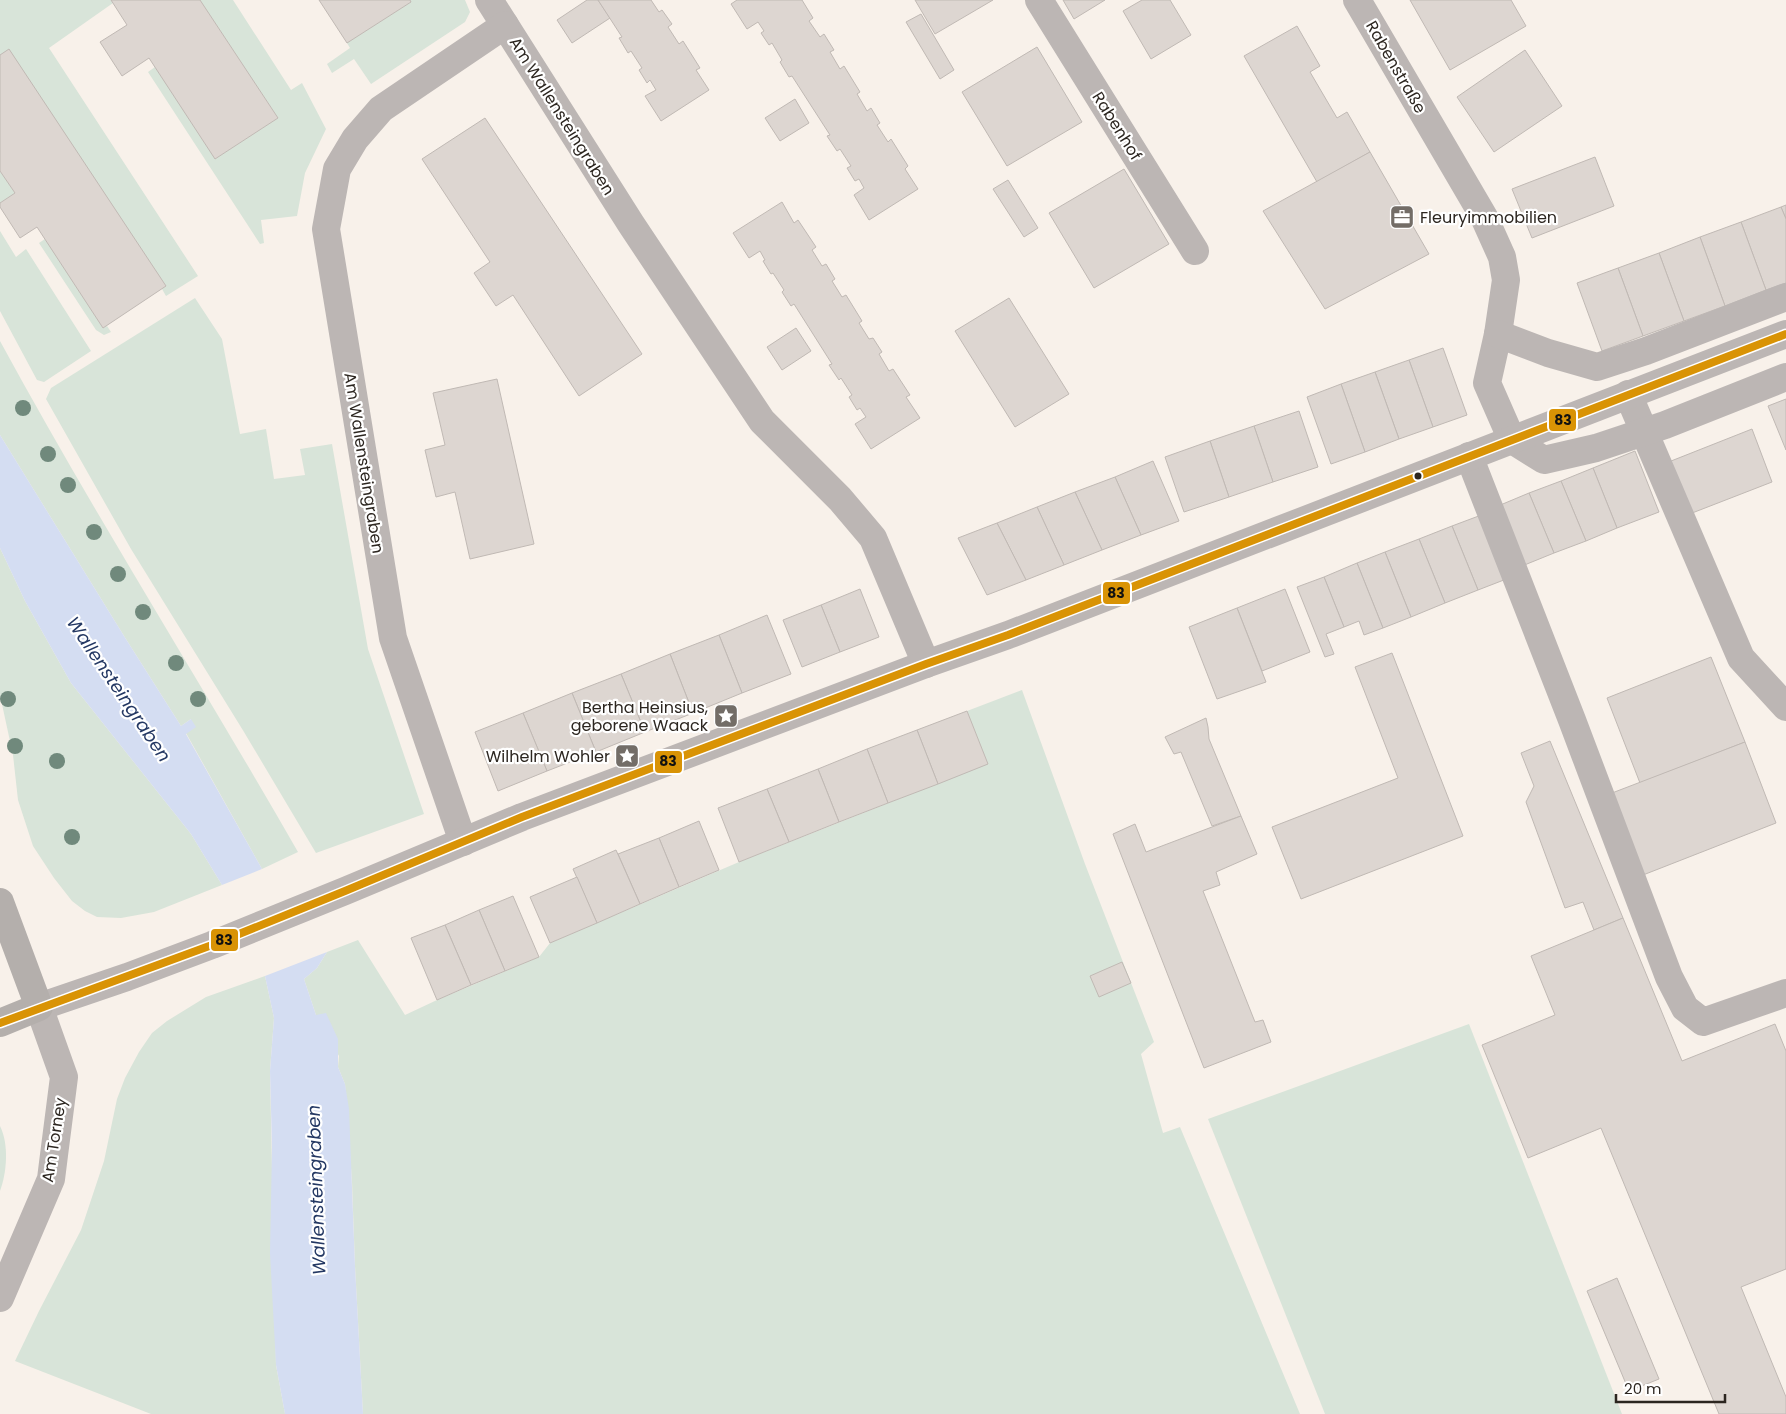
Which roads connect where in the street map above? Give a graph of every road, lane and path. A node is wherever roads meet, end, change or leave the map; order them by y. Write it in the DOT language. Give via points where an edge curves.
graph roads {
  1 [pos="489,0"];
  2 [pos="1039,0"];
  3 [pos="1357,0"];
  4 [pos="505,25"];
  5 [pos="1195,251"];
  6 [pos="1786,297"];
  7 [pos="1498,334"];
  8 [pos="1786,334"];
  9 [pos="1786,377"];
  10 [pos="1628,394"];
  11 [pos="1644,432"];
  12 [pos="1512,440"];
  13 [pos="1469,456"];
  14 [pos="926,664"];
  15 [pos="1786,707"];
  16 [pos="463,842"];
  17 [pos="0,902"];
  18 [pos="1786,994"];
  19 [pos="39,1007"];
  20 [pos="0,1023"];
  21 [pos="0,1298"];
  1 -- 4 [label="street"];
  2 -- 5 [label="street, Rabenhof"];
  3 -- 7 [label="street, Rabenstraße" via="1484,217 1502,257 1506,280"];
  4 -- 14 [label="street, Am Wallensteingraben" via="631,224 762,421 840,499 873,538"];
  4 -- 16 [label="street, Am Wallensteingraben" via="380,109 355,139 337,170 326,229 393,638"];
  6 -- 7 [label="street" via="1597,367 1548,354"];
  7 -- 12 [label="street, Rabenstraße" via="1487,383"];
  8 -- 10 [label="street"];
  9 -- 11 [label="street"];
  10 -- 11 [label="street"];
  10 -- 12 [label="street"];
  11 -- 12 [label="street" via="1544,460"];
  11 -- 15 [label="street" via="1741,658"];
  12 -- 13 [label="street"];
  13 -- 14 [label="street"];
  13 -- 18 [label="street" via="1669,977 1685,1008 1704,1022"];
  14 -- 16 [label="street"];
  16 -- 19 [label="street" via="212,945"];
  17 -- 19 [label="main road"];
  19 -- 20 [label="main road"];
  19 -- 21 [label="street, Am Torney" via="64,1077 51,1179"];
}
